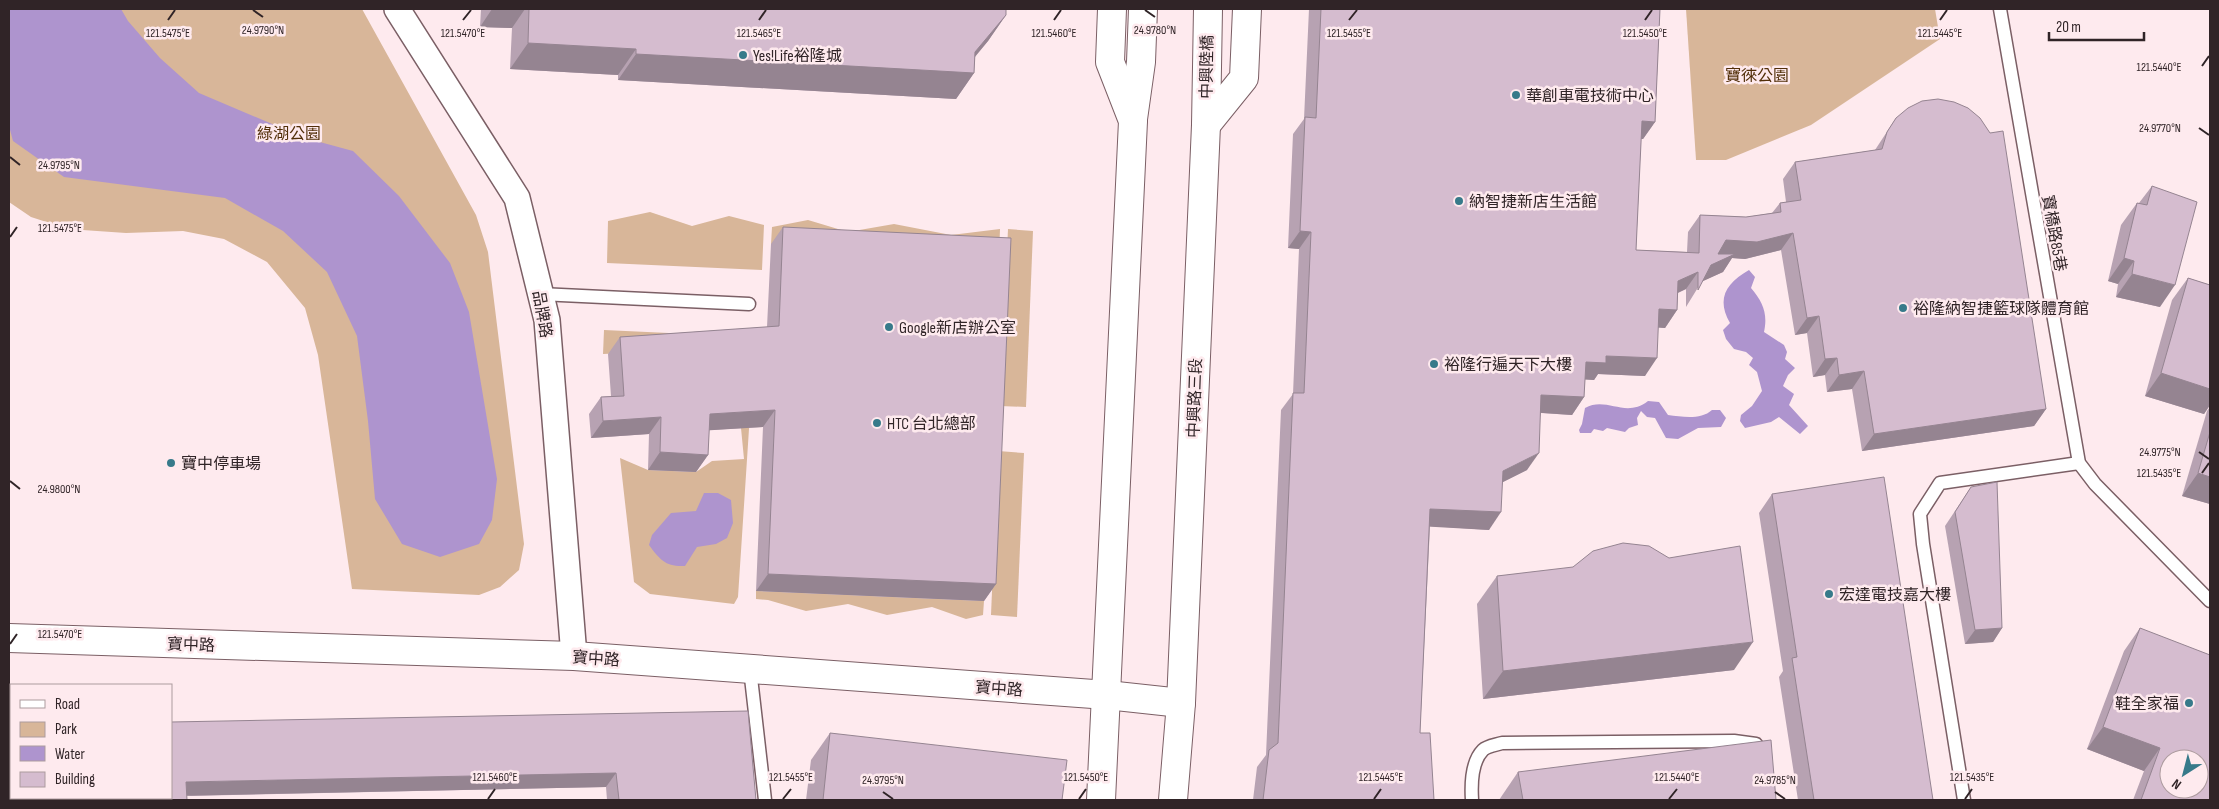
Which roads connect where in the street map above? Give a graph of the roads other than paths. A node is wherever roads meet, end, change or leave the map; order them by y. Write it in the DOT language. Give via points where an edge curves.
graph roads {
  1 [pos="397,9"];
  2 [pos="1112,9"];
  3 [pos="1143,9"];
  4 [pos="1208,9"];
  5 [pos="1247,9"];
  6 [pos="2000,9"];
  7 [pos="1133,121"];
  8 [pos="1206,125"];
  9 [pos="540,294"];
  10 [pos="749,304"];
  11 [pos="2079,463"];
  12 [pos="2210,601"];
  13 [pos="9,638"];
  14 [pos="574,656"];
  15 [pos="750,669"];
  16 [pos="1107,696"];
  17 [pos="1181,703"];
  18 [pos="1766,766"];
  19 [pos="765,800"];
  20 [pos="1101,800"];
  21 [pos="1173,800"];
  22 [pos="1472,800"];
  23 [pos="1964,800"];
  1 -- 9 [label="street, 品牌路" via="517,198"];
  2 -- 7 [label="street" via="1110,62"];
  3 -- 7 [label="street" via="1141,62"];
  4 -- 8 [label="street, 中興陸橋"];
  5 -- 8 [label="street" via="1244,78"];
  6 -- 11 [label="lane, 寶橋路85巷"];
  7 -- 16 [label="street"];
  8 -- 17 [label="street, 中興路三段"];
  9 -- 10 [label="lane"];
  9 -- 14 [label="street, 品牌路" via="547,320"];
  11 -- 12 [label="lane" via="2095,484"];
  11 -- 23 [label="lane" via="1940,483 1920,514"];
  13 -- 14 [label="street, 寶中路"];
  14 -- 15 [label="street, 寶中路"];
  15 -- 16 [label="street, 寶中路"];
  15 -- 19 [label="lane"];
  16 -- 17 [label="street, 寶中路"];
  16 -- 20 [label="street"];
  17 -- 21 [label="street, 中興路三段"];
  18 -- 22 [label="lane" via="1756,744 1734,741 1502,743 1484,749 1476,760"];
}
